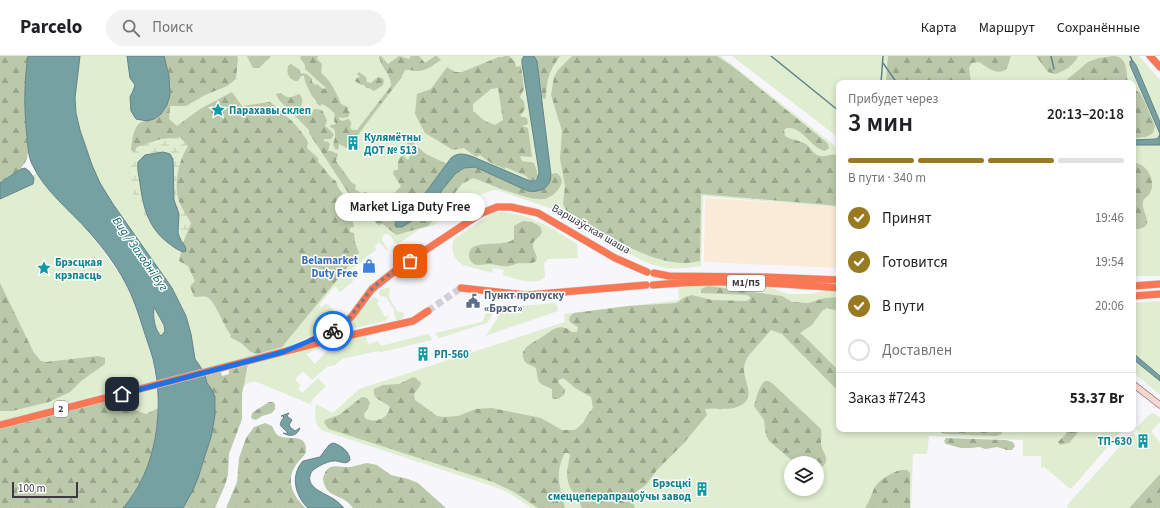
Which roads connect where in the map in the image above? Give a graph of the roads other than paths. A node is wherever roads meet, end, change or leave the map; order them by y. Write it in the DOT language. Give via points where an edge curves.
graph roads {
  1 [pos="1150,56"];
  2 [pos="1160,67"];
  3 [pos="836,280"];
  4 [pos="1160,284"];
  5 [pos="1136,286"];
  6 [pos="461,288"];
  7 [pos="836,288"];
  8 [pos="1160,294"];
  9 [pos="1136,296"];
  10 [pos="428,311"];
  11 [pos="283,352"];
  12 [pos="181,379"];
  13 [pos="1136,386"];
  14 [pos="1160,405"];
  15 [pos="0,425"];
  1 -- 2 [label="highway"];
  3 -- 11 [label="highway, Варшаўская шаша / М1/П5" via="669,276 650,272 615,258 538,213 497,206 480,214 400,267 372,289 352,316 337,329"];
  4 -- 5 [label="highway"];
  6 -- 7 [label="highway, М1/П5" via="527,295 685,282"];
  8 -- 9 [label="highway"];
  10 -- 11 [label="highway, Варшаўская шаша / М1/П5" via="413,321"];
  11 -- 12 [label="highway, Варшаўская шаша / М1/П5"];
  12 -- 15 [label="highway, 2"];
  13 -- 14 [label="main road"];
}
